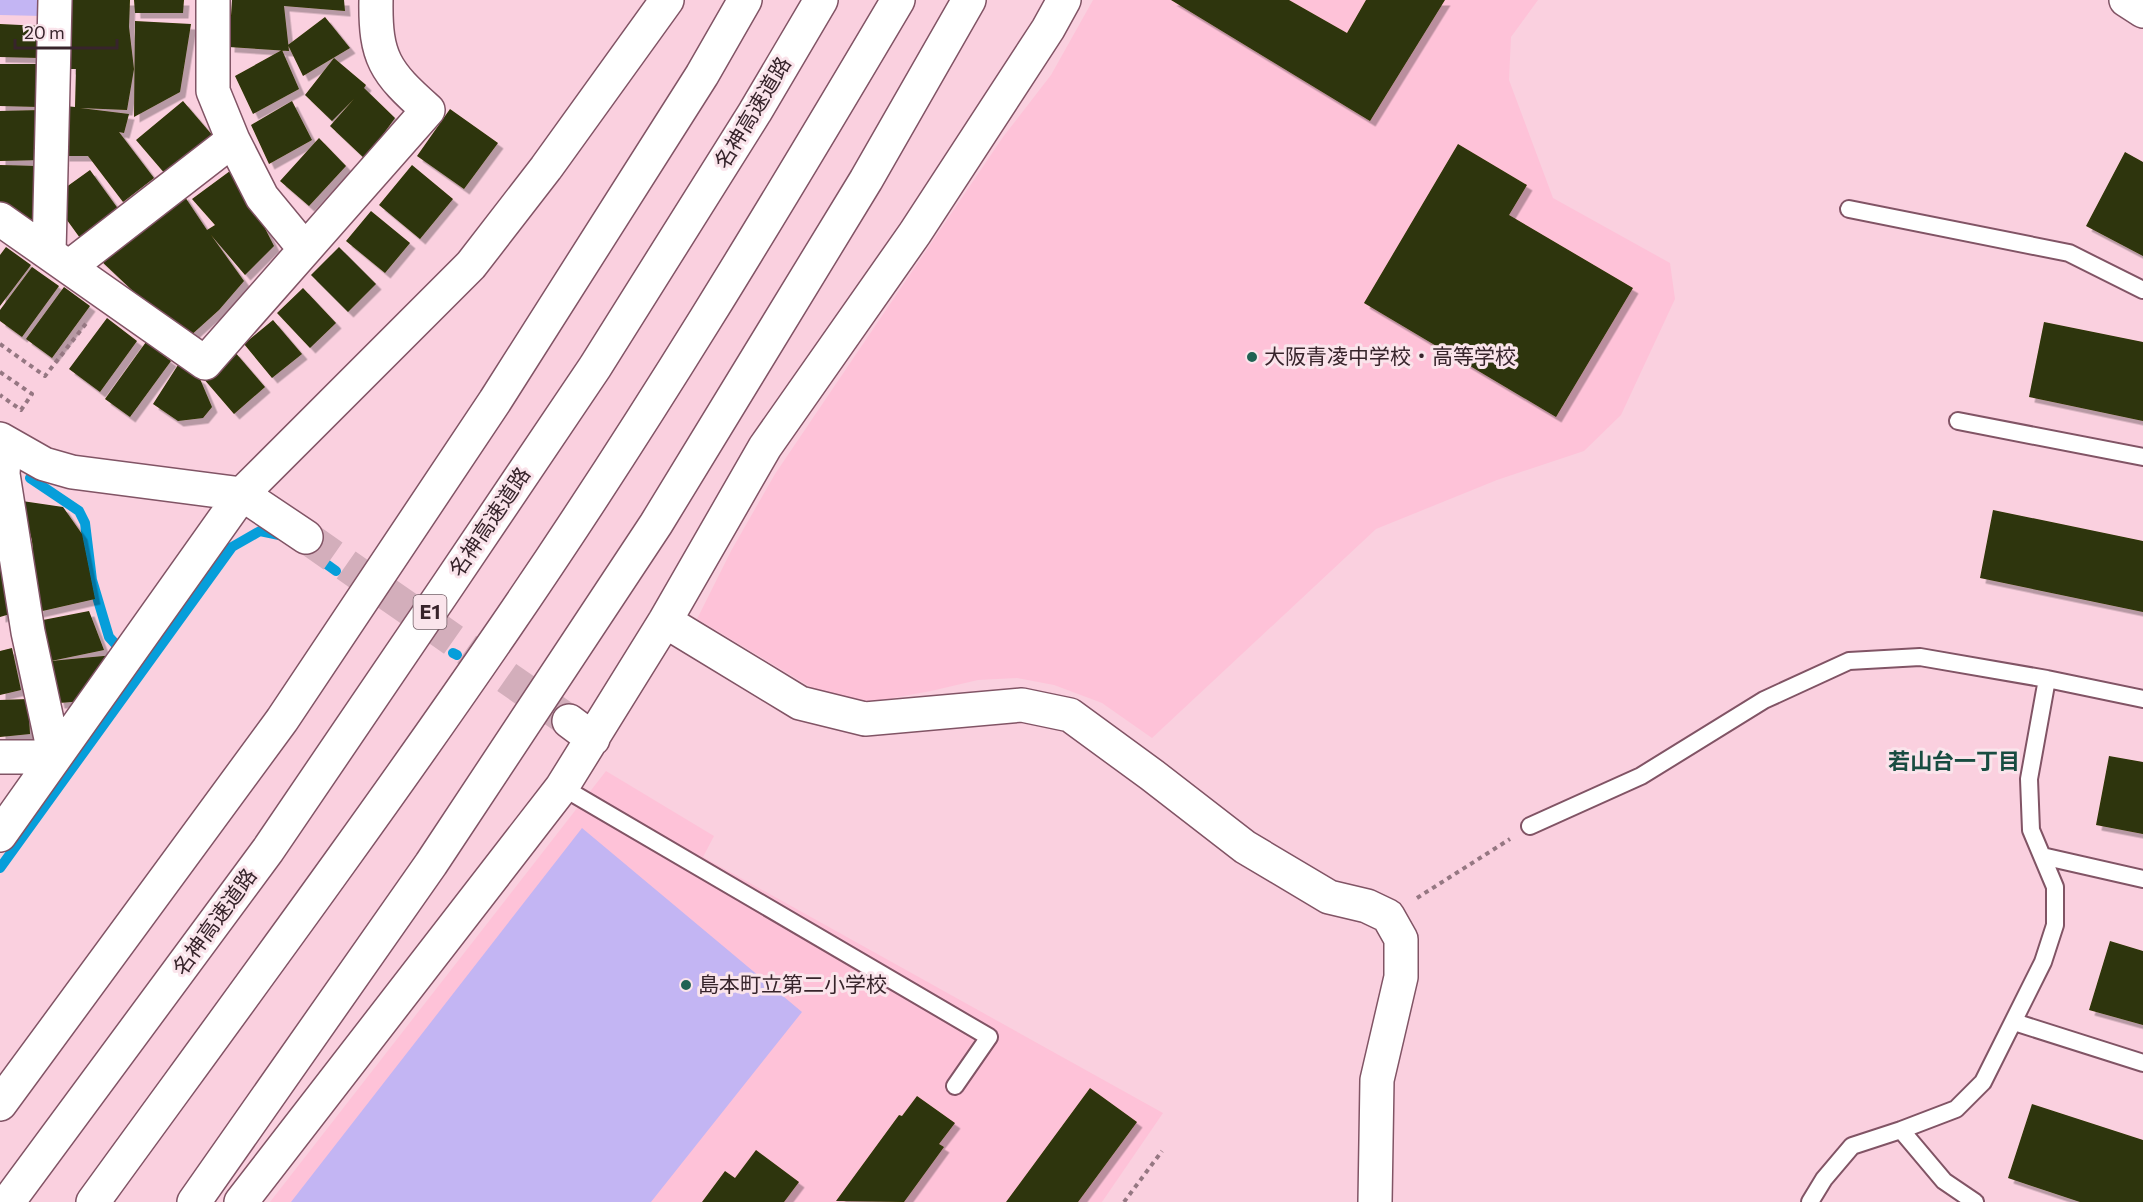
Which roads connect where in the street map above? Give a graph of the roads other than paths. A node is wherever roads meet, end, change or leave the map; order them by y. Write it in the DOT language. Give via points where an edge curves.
graph roads {
  1 [pos="55,0"];
  2 [pos="213,0"];
  3 [pos="376,0"];
  4 [pos="667,0"];
  5 [pos="745,0"];
  6 [pos="821,0"];
  7 [pos="898,0"];
  8 [pos="969,0"];
  9 [pos="1064,0"];
  10 [pos="2126,0"];
  11 [pos="2143,11"];
  12 [pos="233,140"];
  13 [pos="1849,209"];
  14 [pos="0,219"];
  15 [pos="304,248"];
  16 [pos="59,260"];
  17 [pos="2143,290"];
  18 [pos="1959,421"];
  19 [pos="3,440"];
  20 [pos="2143,457"];
  21 [pos="242,494"];
  22 [pos="306,537"];
  23 [pos="665,621"];
  24 [pos="14,634"];
  25 [pos="2047,679"];
  26 [pos="2143,699"];
  27 [pos="0,757"];
  28 [pos="55,757"];
  29 [pos="562,787"];
  30 [pos="1530,826"];
  31 [pos="0,835"];
  32 [pos="2042,856"];
  33 [pos="2143,879"];
  34 [pos="2014,1022"];
  35 [pos="2143,1063"];
  36 [pos="955,1086"];
  37 [pos="0,1104"];
  38 [pos="1901,1130"];
  39 [pos="8,1202"];
  40 [pos="93,1202"];
  41 [pos="194,1202"];
  42 [pos="241,1202"];
  43 [pos="1375,1202"];
  44 [pos="1810,1202"];
  45 [pos="1975,1202"];
  1 -- 16 [label="main road"];
  2 -- 12 [label="main road" via="213,91"];
  3 -- 15 [label="main road" via="375,29 382,58 400,86 428,110"];
  4 -- 21 [label="main road" via="471,265"];
  5 -- 37 [label="main road" via="696,85 495,401 282,720"];
  6 -- 39 [label="main road, 名神高速道路 / E1" via="595,367 441,595 268,850"];
  7 -- 40 [label="main road" via="653,402 506,627"];
  8 -- 41 [label="main road" via="866,180 656,524 431,864"];
  9 -- 23 [label="main road" via="915,232 765,447"];
  10 -- 11 [label="main road"];
  12 -- 15 [label="main road" via="262,197"];
  12 -- 16 [label="main road"];
  13 -- 17 [label="lane" via="2069,253"];
  14 -- 16 [label="main road"];
  15 -- 16 [label="main road" via="205,363"];
  18 -- 20 [label="lane"];
  19 -- 21 [label="main road" via="44,464 72,472"];
  19 -- 24 [label="main road"];
  21 -- 22 [label="main road"];
  21 -- 28 [label="main road"];
  23 -- 29 [label="main road" via="581,730"];
  23 -- 43 [label="main road" via="800,703 865,719 1022,705 1070,715 1245,847 1329,897 1367,906 1388,916 1401,939 1401,977 1377,1080"];
  24 -- 28 [label="main road"];
  25 -- 26 [label="lane"];
  25 -- 30 [label="lane" via="1920,657 1849,661 1764,700 1641,776"];
  25 -- 32 [label="lane" via="2030,779 2031,830"];
  27 -- 28 [label="main road"];
  28 -- 31 [label="main road"];
  29 -- 36 [label="lane" via="989,1037"];
  29 -- 42 [label="main road"];
  32 -- 33 [label="lane"];
  32 -- 34 [label="lane" via="2055,887 2055,925 2043,962"];
  34 -- 35 [label="lane"];
  34 -- 38 [label="lane" via="1983,1083 1956,1109"];
  38 -- 44 [label="lane" via="1852,1146"];
  38 -- 45 [label="lane" via="1944,1181"];
}
